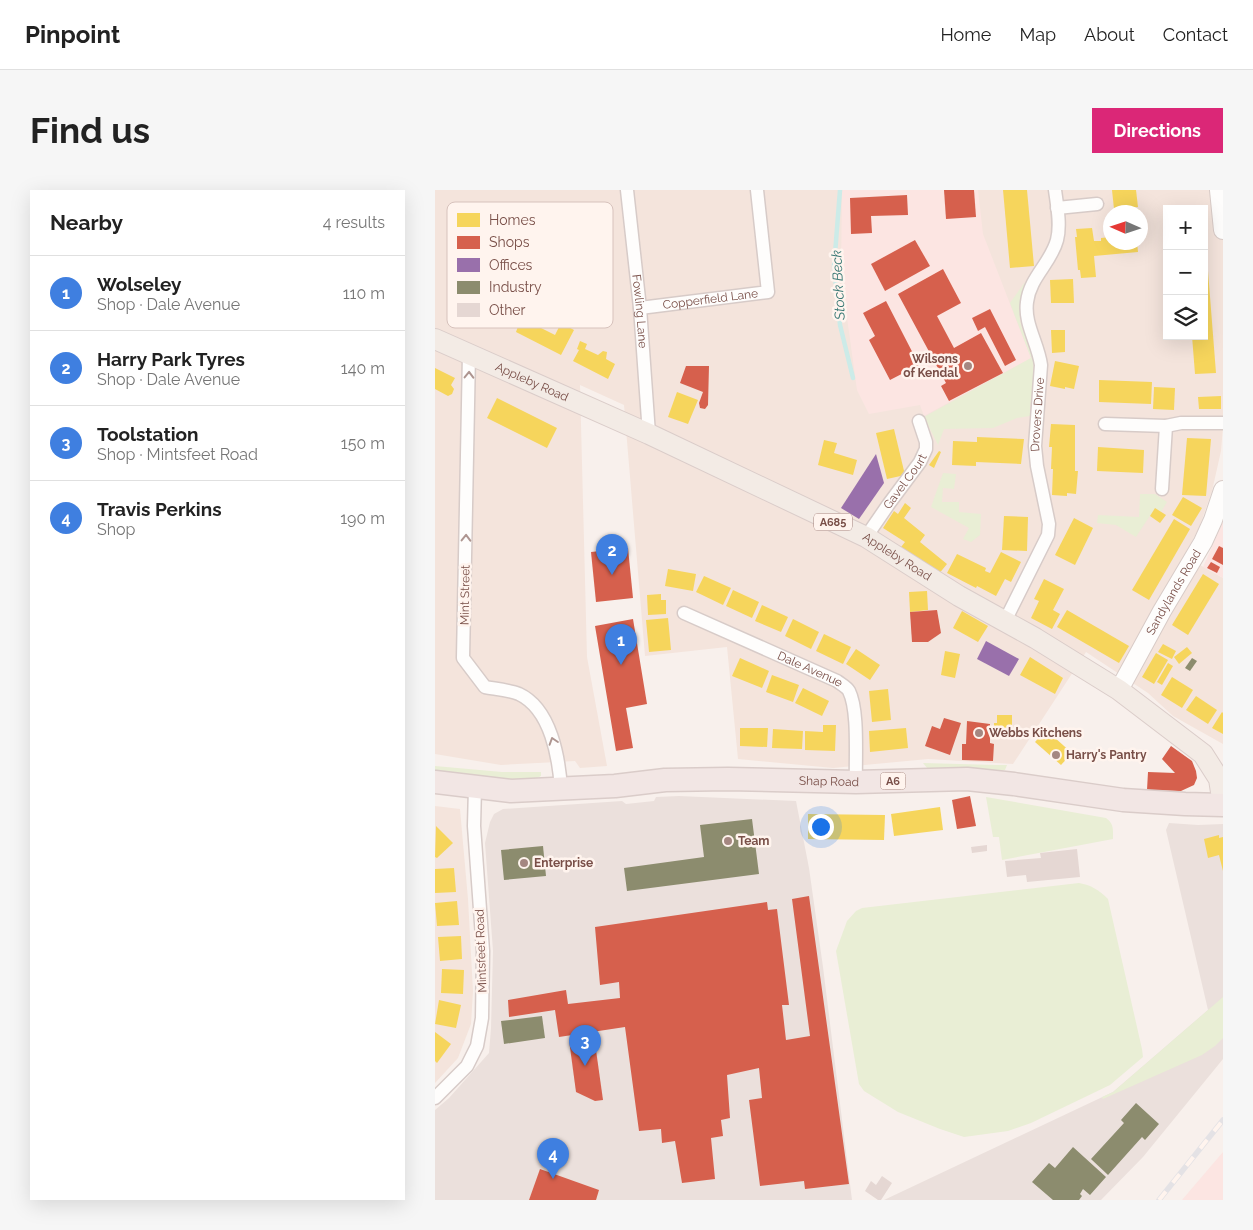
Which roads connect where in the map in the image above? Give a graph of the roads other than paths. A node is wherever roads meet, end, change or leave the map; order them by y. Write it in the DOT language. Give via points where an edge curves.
graph roads {
  1 [pos="627,190"];
  2 [pos="757,190"];
  3 [pos="1055,190"];
  4 [pos="1221,190"];
  5 [pos="1097,204"];
  6 [pos="1057,208"];
  7 [pos="1223,230"];
  8 [pos="640,308"];
  9 [pos="435,339"];
  10 [pos="469,354"];
  11 [pos="919,421"];
  12 [pos="1223,423"];
  13 [pos="1105,424"];
  14 [pos="1166,426"];
  15 [pos="649,434"];
  16 [pos="1162,489"];
  17 [pos="1223,490"];
  18 [pos="866,537"];
  19 [pos="684,613"];
  20 [pos="1005,621"];
  21 [pos="1119,690"];
  22 [pos="1203,754"];
  23 [pos="1223,763"];
  24 [pos="435,782"];
  25 [pos="856,782"];
  26 [pos="475,787"];
  27 [pos="561,789"];
  28 [pos="1223,805"];
  29 [pos="435,1098"];
  1 -- 8 [label="street, Fowling Lane"];
  2 -- 8 [label="street, Copperfield Lane" via="768,292"];
  3 -- 6 [label="street, Drovers Drive"];
  4 -- 7 [label="street"];
  5 -- 6 [label="street"];
  6 -- 20 [label="street, Drovers Drive" via="1057,239 1030,287 1026,316 1041,365 1035,446 1049,530"];
  8 -- 15 [label="street, Fowling Lane"];
  9 -- 10 [label="main road, Appleby Road / A685"];
  10 -- 15 [label="main road, Appleby Road / A685"];
  27 -- 10 [label="street, Mint Street, one-way" via="559,766 547,724 528,700 518,694 485,687 463,658"];
  11 -- 18 [label="street, Gavel Court" via="927,442 926,449"];
  12 -- 14 [label="street"];
  13 -- 14 [label="street"];
  14 -- 16 [label="street"];
  15 -- 18 [label="main road, Appleby Road / A685"];
  17 -- 21 [label="street, Sandylands Road" via="1203,542"];
  18 -- 20 [label="main road, Appleby Road / A685"];
  19 -- 25 [label="street, Dale Avenue" via="837,681 848,689 854,714"];
  20 -- 21 [label="main road, Appleby Road / A685"];
  21 -- 22 [label="main road, Appleby Road / A685"];
  22 -- 23 [label="main road, A685"];
  22 -- 28 [label="main road, Appleby Road / A685" via="1219,779"];
  24 -- 26 [label="highway, Shap Road / A6"];
  25 -- 27 [label="highway, Shap Road / A6" via="674,780"];
  25 -- 28 [label="highway, Shap Road / A6" via="981,780 1123,800"];
  26 -- 27 [label="highway, Shap Road / A6" via="511,791"];
  26 -- 29 [label="street, Mintsfeet Road" via="474,826 483,951 482,1018 477,1046 467,1066"];
}
